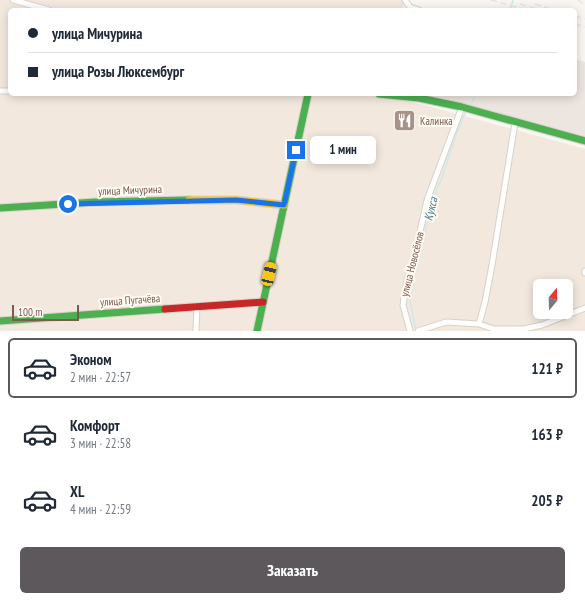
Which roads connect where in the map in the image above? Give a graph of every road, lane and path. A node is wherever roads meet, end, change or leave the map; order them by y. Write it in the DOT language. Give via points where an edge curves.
graph roads {
  1 [pos="13,0"];
  2 [pos="405,0"];
  3 [pos="42,8"];
  4 [pos="413,8"];
  5 [pos="308,96"];
  6 [pos="399,96"];
  7 [pos="466,109"];
  8 [pos="515,123"];
  9 [pos="585,141"];
  10 [pos="284,205"];
  11 [pos="0,208"];
  12 [pos="263,302"];
  13 [pos="197,306"];
  14 [pos="585,308"];
  15 [pos="0,321"];
  16 [pos="478,324"];
  17 [pos="196,331"];
  18 [pos="257,331"];
  19 [pos="410,331"];
  20 [pos="418,331"];
  1 -- 3 [label="street"];
  2 -- 4 [label="street"];
  5 -- 10 [label="street"];
  6 -- 7 [label="street"];
  7 -- 8 [label="street"];
  7 -- 19 [label="street, улица Новосёлов" via="427,200 403,305"];
  8 -- 9 [label="street"];
  8 -- 16 [label="street" via="492,265"];
  10 -- 11 [label="street, улица Мичурина" via="236,200 182,200"];
  10 -- 12 [label="street"];
  12 -- 13 [label="street, улица Пугачёва"];
  12 -- 18 [label="street"];
  13 -- 15 [label="street, улица Пугачёва"];
  13 -- 17 [label="street"];
  14 -- 16 [label="street" via="542,325 524,329 494,329"];
  16 -- 20 [label="street" via="446,322"];
}
